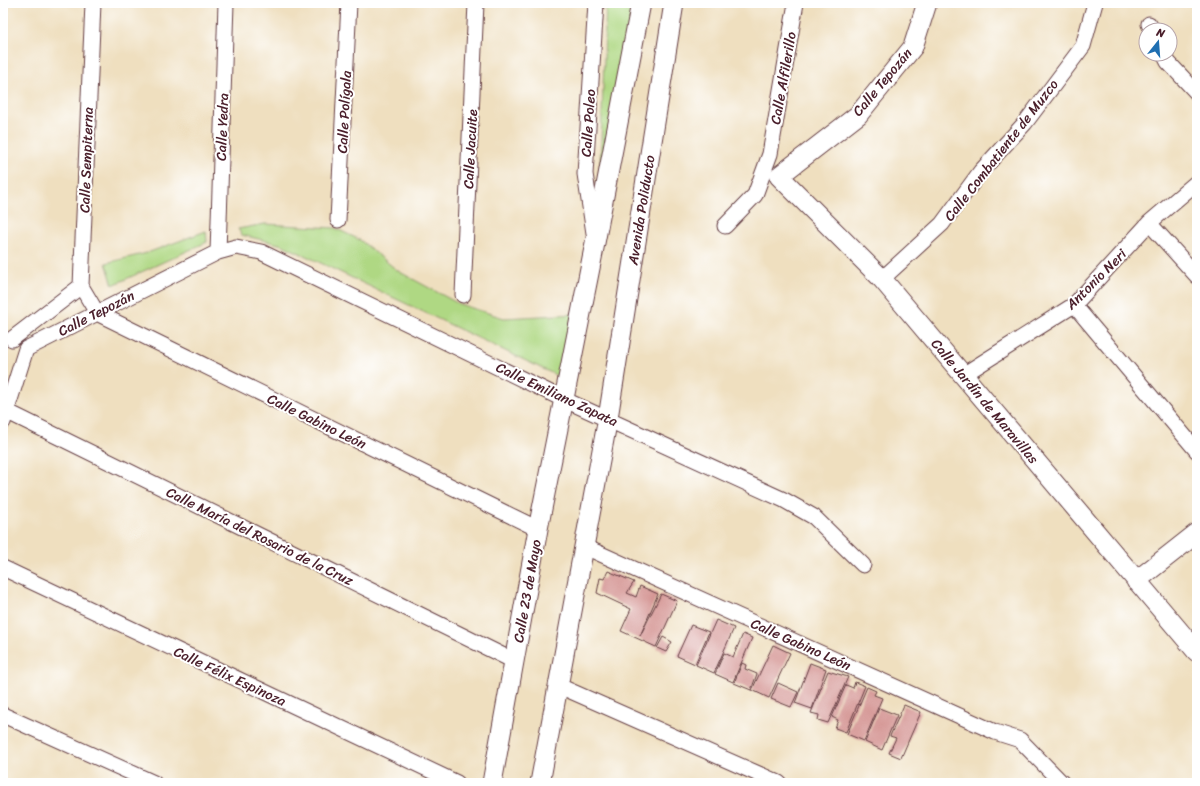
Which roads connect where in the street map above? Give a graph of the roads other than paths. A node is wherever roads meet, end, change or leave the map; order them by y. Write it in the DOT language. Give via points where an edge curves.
graph roads {
  1 [pos="93,3"];
  2 [pos="226,3"];
  3 [pos="349,3"];
  4 [pos="476,3"];
  5 [pos="596,3"];
  6 [pos="640,3"];
  7 [pos="674,3"];
  8 [pos="796,3"];
  9 [pos="927,3"];
  10 [pos="1095,3"];
  11 [pos="1168,62"];
  12 [pos="1197,92"];
  13 [pos="770,154"];
  14 [pos="779,176"];
  15 [pos="1197,182"];
  16 [pos="338,220"];
  17 [pos="1149,223"];
  18 [pos="725,226"];
  19 [pos="595,243"];
  20 [pos="236,247"];
  21 [pos="218,252"];
  22 [pos="1197,276"];
  23 [pos="882,280"];
  24 [pos="82,286"];
  25 [pos="463,295"];
  26 [pos="1074,305"];
  27 [pos="97,313"];
  28 [pos="8,337"];
  29 [pos="26,348"];
  30 [pos="963,375"];
  31 [pos="563,399"];
  32 [pos="5,416"];
  33 [pos="608,418"];
  34 [pos="1197,451"];
  35 [pos="538,529"];
  36 [pos="1197,533"];
  37 [pos="583,546"];
  38 [pos="863,564"];
  39 [pos="3,568"];
  40 [pos="1136,581"];
  41 [pos="1197,652"];
  42 [pos="514,661"];
  43 [pos="557,685"];
  44 [pos="3,715"];
  45 [pos="154,783"];
  46 [pos="457,783"];
  47 [pos="492,783"];
  48 [pos="540,783"];
  49 [pos="779,783"];
  50 [pos="1062,783"];
  1 -- 24 [label="street, Calle Sempiterna"];
  2 -- 21 [label="street, Calle Yedra"];
  3 -- 16 [label="street, Calle Polígala"];
  4 -- 25 [label="street, Calle Jacuite"];
  5 -- 19 [label="street, Calle Poleo" via="585,174"];
  6 -- 19 [label="street"];
  7 -- 33 [label="street, Avenida Poliducto"];
  8 -- 13 [label="street, Calle Alfilerillo"];
  9 -- 14 [label="street, Calle Tepozán" via="913,47 858,115"];
  10 -- 23 [label="street, Calle Combatiente de Muzco" via="1083,46 1025,123 982,171 942,224"];
  11 -- 12 [label="street"];
  13 -- 14 [label="street, Calle Jardín de Maravillas"];
  13 -- 18 [label="street" via="755,195"];
  14 -- 23 [label="street, Calle Jardín de Maravillas"];
  15 -- 17 [label="street, Antonio Neri"];
  17 -- 22 [label="street"];
  17 -- 26 [label="street, Antonio Neri"];
  19 -- 31 [label="street"];
  20 -- 21 [label="street, Calle Tepozán"];
  20 -- 31 [label="street, Calle Emiliano Zapata" via="261,252"];
  21 -- 27 [label="street, Calle Tepozán"];
  23 -- 30 [label="street, Calle Jardín de Maravillas"];
  24 -- 27 [label="street"];
  24 -- 28 [label="street, Calle Tepozán"];
  26 -- 30 [label="street, Antonio Neri"];
  26 -- 34 [label="street"];
  27 -- 29 [label="street, Calle Tepozán"];
  27 -- 35 [label="street, Calle Gabino León"];
  28 -- 29 [label="street"];
  29 -- 32 [label="street"];
  30 -- 40 [label="street, Calle Jardín de Maravillas"];
  31 -- 33 [label="street, Calle Emiliano Zapata"];
  31 -- 35 [label="street, Calle 23 de Mayo"];
  32 -- 42 [label="street, Calle María del Rosario de la Cruz"];
  33 -- 37 [label="street"];
  33 -- 38 [label="street, Calle Emiliano Zapata" via="784,500 814,517"];
  35 -- 42 [label="street, Calle 23 de Mayo"];
  36 -- 40 [label="street"];
  37 -- 43 [label="street"];
  37 -- 50 [label="street, Calle Gabino León" via="995,732 1020,740"];
  39 -- 46 [label="street, Calle Félix Espinoza"];
  40 -- 41 [label="street, Calle Jardín de Maravillas"];
  42 -- 47 [label="street, Calle 23 de Mayo"];
  43 -- 48 [label="street"];
  43 -- 49 [label="street"];
  44 -- 45 [label="street"];
}
